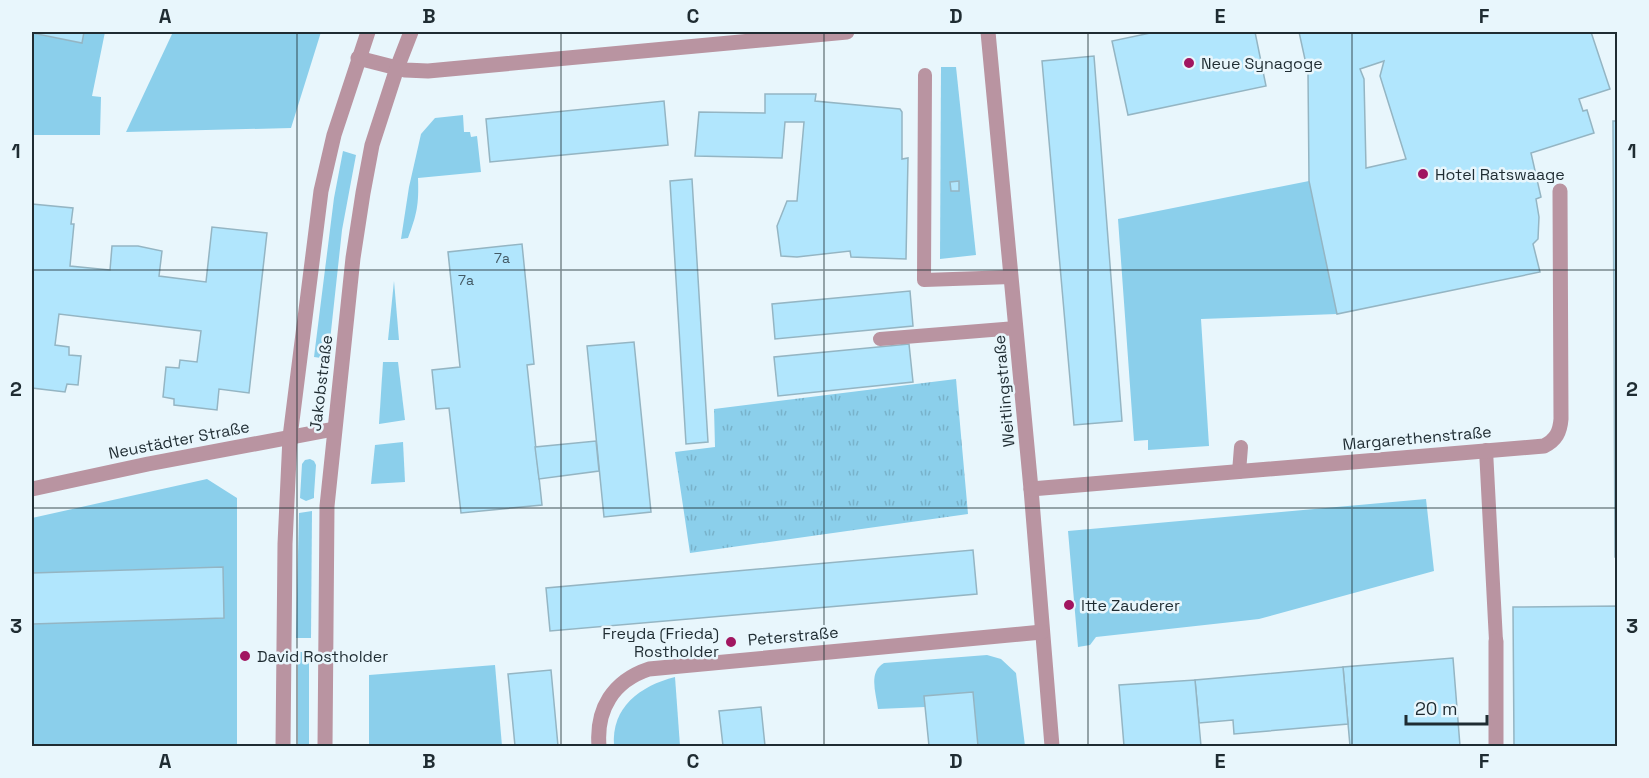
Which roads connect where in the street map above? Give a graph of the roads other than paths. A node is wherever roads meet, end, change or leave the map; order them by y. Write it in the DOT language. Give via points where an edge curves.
graph roads {
  1 [pos="368,32"];
  2 [pos="411,32"];
  3 [pos="847,32"];
  4 [pos="988,32"];
  5 [pos="358,58"];
  6 [pos="397,68"];
  7 [pos="925,75"];
  8 [pos="1560,191"];
  9 [pos="1011,278"];
  10 [pos="1016,328"];
  11 [pos="880,339"];
  12 [pos="334,429"];
  13 [pos="290,437"];
  14 [pos="1241,447"];
  15 [pos="1486,450"];
  16 [pos="1239,472"];
  17 [pos="32,489"];
  18 [pos="1031,489"];
  19 [pos="1042,632"];
  20 [pos="1496,641"];
  21 [pos="283,747"];
  22 [pos="325,747"];
  23 [pos="599,747"];
  24 [pos="1052,747"];
  25 [pos="1496,747"];
  1 -- 5 [label="street, Jakobstraße"];
  2 -- 6 [label="street, Jakobstraße"];
  3 -- 6 [label="street" via="459,69"];
  4 -- 9 [label="street, Weitlingstraße"];
  5 -- 6 [label="street"];
  5 -- 13 [label="street, Jakobstraße" via="321,191"];
  6 -- 12 [label="street, Jakobstraße" via="372,145 363,193"];
  7 -- 9 [label="lane" via="924,280"];
  8 -- 15 [label="street, Margarethenstraße" via="1560,429 1555,439 1544,446"];
  9 -- 10 [label="street, Weitlingstraße"];
  10 -- 11 [label="lane"];
  10 -- 18 [label="street, Weitlingstraße"];
  12 -- 13 [label="street, Neustädter Straße"];
  12 -- 22 [label="street, Jakobstraße" via="326,527"];
  13 -- 17 [label="street, Neustädter Straße"];
  13 -- 21 [label="street, Jakobstraße"];
  14 -- 16 [label="lane"];
  15 -- 16 [label="street, Margarethenstraße"];
  15 -- 20 [label="lane"];
  16 -- 18 [label="street, Margarethenstraße"];
  18 -- 19 [label="street, Weitlingstraße"];
  19 -- 23 [label="street, Peterstraße" via="649,669 625,680 609,695 598,729"];
  19 -- 24 [label="street, Weitlingstraße"];
  20 -- 25 [label="street"];
}
